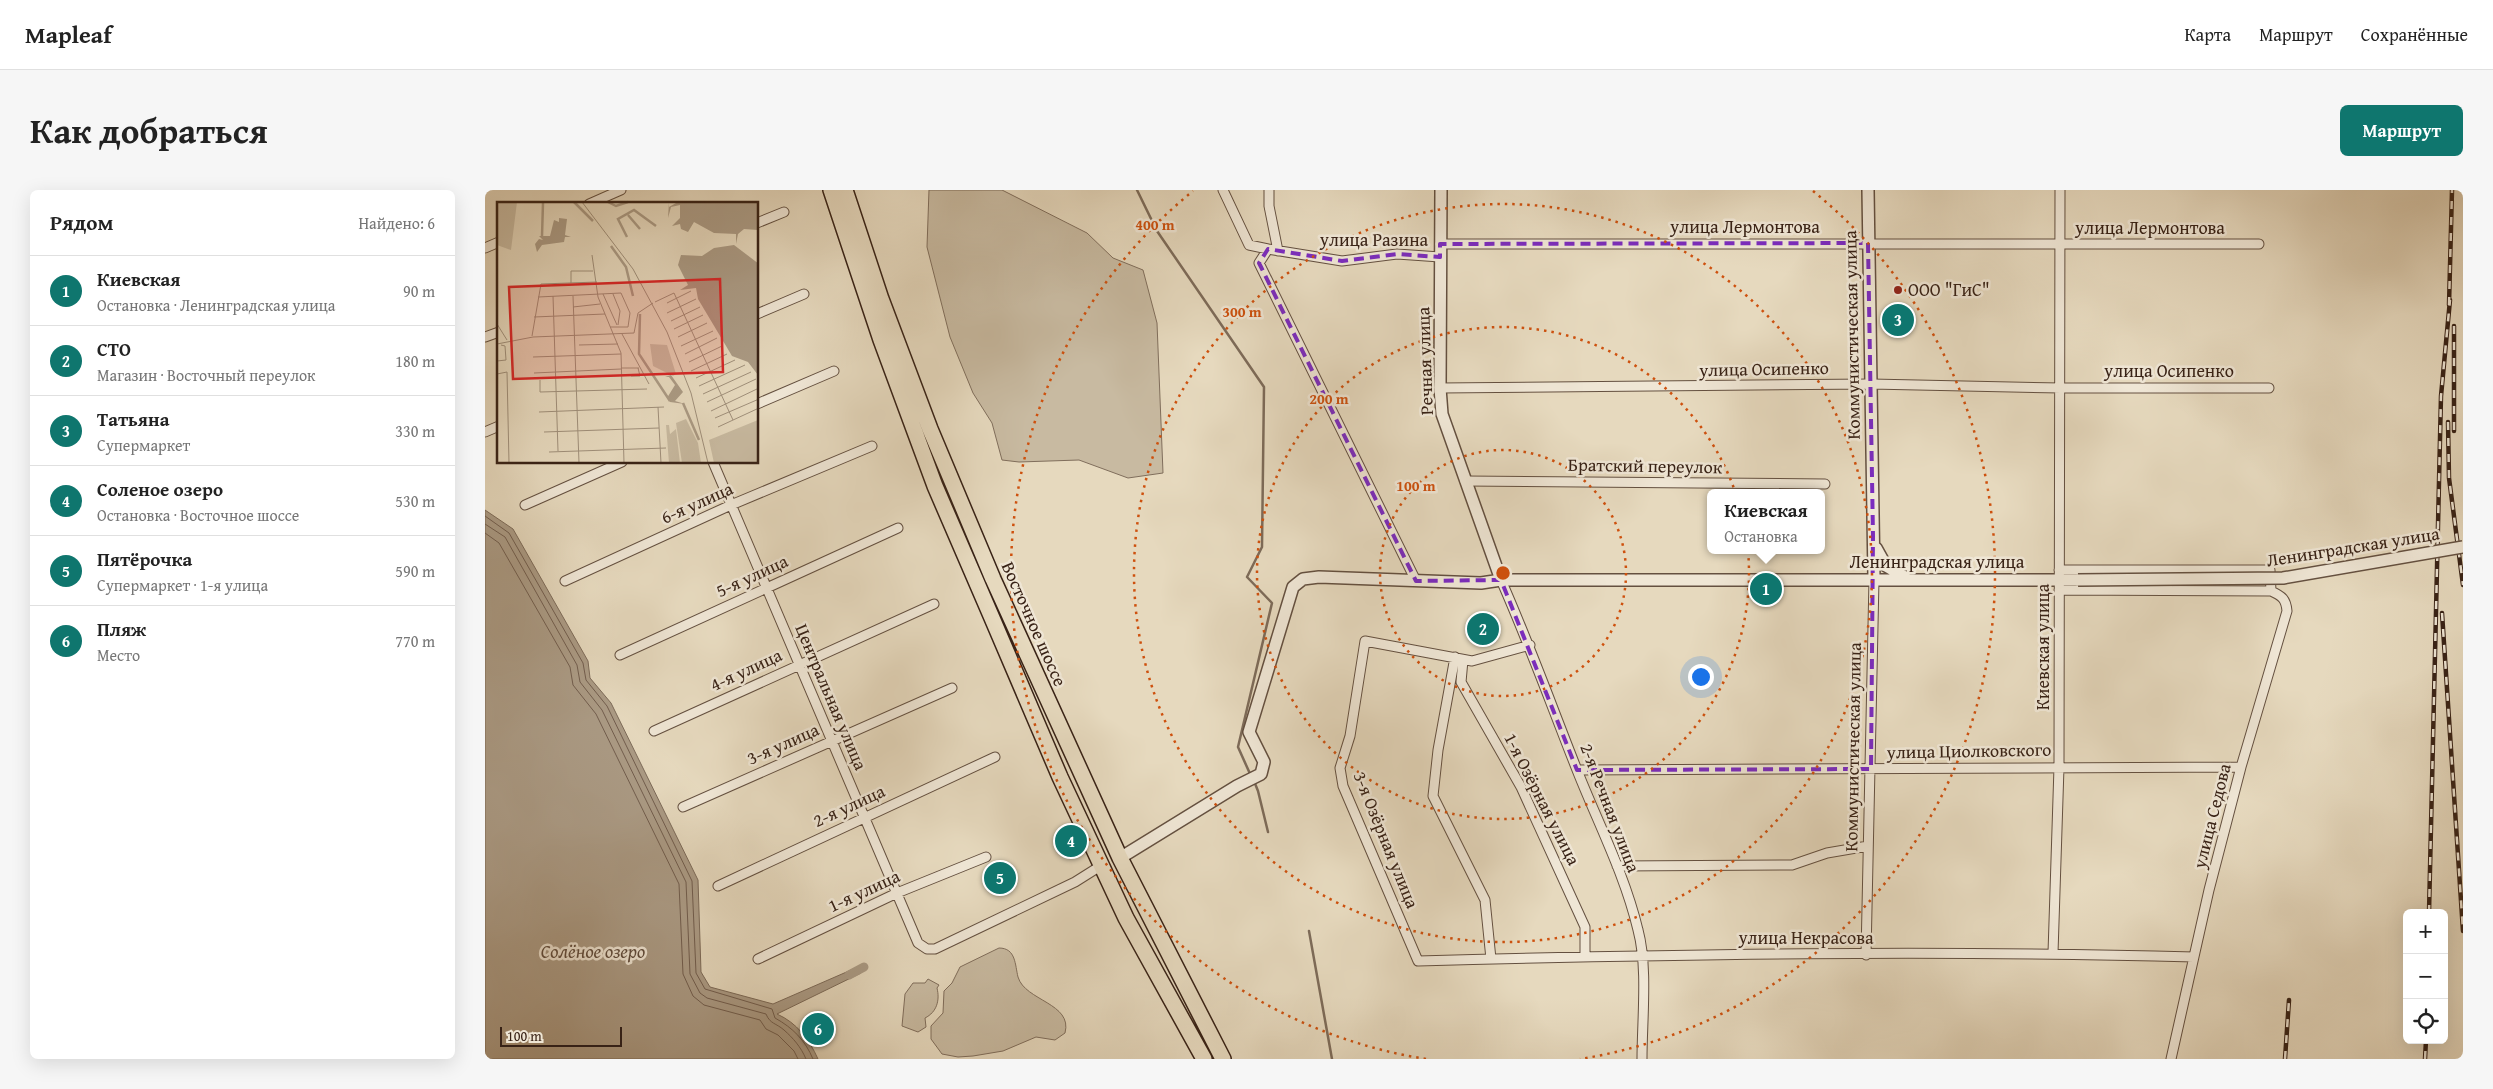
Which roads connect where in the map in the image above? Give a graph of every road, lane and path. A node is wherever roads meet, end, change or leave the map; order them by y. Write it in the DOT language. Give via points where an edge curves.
graph roads {
  1 [pos="597,190"];
  2 [pos="621,190"];
  3 [pos="831,190"];
  4 [pos="845,190"];
  5 [pos="1223,190"];
  6 [pos="1269,190"];
  7 [pos="1441,190"];
  8 [pos="1868,190"];
  9 [pos="2060,190"];
  10 [pos="601,201"];
  11 [pos="784,212"];
  12 [pos="759,222"];
  13 [pos="497,243"];
  14 [pos="1869,243"];
  15 [pos="1440,244"];
  16 [pos="2061,244"];
  17 [pos="2259,244"];
  18 [pos="485,248"];
  19 [pos="1268,249"];
  20 [pos="1278,251"];
  21 [pos="1440,257"];
  22 [pos="804,294"];
  23 [pos="759,313"];
  24 [pos="497,333"];
  25 [pos="485,337"];
  26 [pos="834,371"];
  27 [pos="1871,384"];
  28 [pos="1439,388"];
  29 [pos="2061,388"];
  30 [pos="2269,388"];
  31 [pos="759,403"];
  32 [pos="497,427"];
  33 [pos="485,432"];
  34 [pos="872,446"];
  35 [pos="617,464"];
  36 [pos="714,464"];
  37 [pos="1465,481"];
  38 [pos="1825,484"];
  39 [pos="525,505"];
  40 [pos="731,505"];
  41 [pos="898,528"];
  42 [pos="1873,539"];
  43 [pos="2463,547"];
  44 [pos="1874,579"];
  45 [pos="1912,579"];
  46 [pos="1501,580"];
  47 [pos="2059,580"];
  48 [pos="565,581"];
  49 [pos="1416,581"];
  50 [pos="766,587"];
  51 [pos="2271,592"];
  52 [pos="934,604"];
  53 [pos="992,618"];
  54 [pos="1021,644"];
  55 [pos="1530,645"];
  56 [pos="620,655"];
  57 [pos="1459,658"];
  58 [pos="799,664"];
  59 [pos="951,688"];
  60 [pos="654,731"];
  61 [pos="831,740"];
  62 [pos="995,757"];
  63 [pos="2059,767"];
  64 [pos="2241,767"];
  65 [pos="1871,768"];
  66 [pos="1577,770"];
  67 [pos="683,807"];
  68 [pos="864,817"];
  69 [pos="1868,846"];
  70 [pos="985,857"];
  71 [pos="1120,858"];
  72 [pos="1102,865"];
  73 [pos="1617,866"];
  74 [pos="718,886"];
  75 [pos="897,893"];
  76 [pos="2053,953"];
  77 [pos="1642,955"];
  78 [pos="1866,955"];
  79 [pos="1585,957"];
  80 [pos="2194,957"];
  81 [pos="1491,959"];
  82 [pos="758,960"];
  83 [pos="1417,961"];
  84 [pos="1204,1059"];
  85 [pos="1223,1059"];
  86 [pos="1642,1059"];
  87 [pos="2171,1059"];
  1 -- 10 [label="street"];
  2 -- 10 [label="street"];
  3 -- 53 [label="highway, Восточное шоссе" via="881,340 932,477"];
  4 -- 54 [label="highway, Восточное шоссе" via="881,299 930,429"];
  5 -- 19 [label="street, улица Разина" via="1249,245"];
  6 -- 20 [label="street"];
  7 -- 15 [label="street, Речная улица"];
  8 -- 14 [label="street, Коммунистическая улица"];
  9 -- 16 [label="street, Киевская улица"];
  11 -- 12 [label="street"];
  13 -- 18 [label="street"];
  14 -- 15 [label="street, улица Лермонтова"];
  14 -- 16 [label="street, улица Лермонтова"];
  14 -- 27 [label="street, Коммунистическая улица"];
  15 -- 21 [label="street, Речная улица"];
  16 -- 17 [label="street, улица Лермонтова"];
  16 -- 29 [label="street, Киевская улица"];
  19 -- 20 [label="street, улица Разина"];
  19 -- 49 [label="street" via="1259,263"];
  20 -- 21 [label="street, улица Разина" via="1342,261 1397,254"];
  21 -- 28 [label="street, Речная улица"];
  22 -- 23 [label="street"];
  24 -- 25 [label="street"];
  26 -- 31 [label="street"];
  27 -- 28 [label="street, улица Осипенко"];
  27 -- 29 [label="street, улица Осипенко"];
  27 -- 42 [label="street, Коммунистическая улица"];
  28 -- 37 [label="street, Речная улица" via="1442,414"];
  29 -- 30 [label="street, улица Осипенко"];
  29 -- 47 [label="street, Киевская улица"];
  32 -- 33 [label="street"];
  34 -- 40 [label="street, 6-я улица"];
  35 -- 39 [label="street"];
  36 -- 40 [label="street, Центральная улица"];
  37 -- 38 [label="street, Братский переулок"];
  37 -- 46 [label="street, Речная улица"];
  40 -- 48 [label="street, 6-я улица"];
  40 -- 50 [label="street, Центральная улица"];
  41 -- 50 [label="street, 5-я улица"];
  42 -- 44 [label="street, Коммунистическая улица"];
  42 -- 45 [label="street, Коммунистическая улица" via="1879,558 1886,566"];
  43 -- 47 [label="street, Ленинградская улица, bridge" via="2283,578"];
  44 -- 45 [label="street, Ленинградская улица"];
  44 -- 46 [label="street, Ленинградская улица"];
  44 -- 65 [label="street, Коммунистическая улица"];
  45 -- 47 [label="street, Ленинградская улица"];
  46 -- 49 [label="street, Ленинградская улица" via="1481,583"];
  46 -- 55 [label="street, 2-я Речная улица"];
  47 -- 51 [label="street"];
  47 -- 51 [label="street" via="2270,570"];
  47 -- 63 [label="street, Киевская улица"];
  49 -- 71 [label="street, Ленинградская улица" via="1319,577 1303,579 1293,586 1249,732 1264,762 1261,774"];
  50 -- 56 [label="street, 5-я улица"];
  50 -- 58 [label="street, Центральная улица"];
  51 -- 64 [label="street, улица Седова" via="2281,595 2286,601 2287,611"];
  52 -- 58 [label="street, 4-я улица"];
  53 -- 54 [label="highway" via="984,595 986,587 995,593"];
  53 -- 72 [label="highway, Восточное шоссе" via="1060,777"];
  54 -- 71 [label="highway, Восточное шоссе"];
  55 -- 57 [label="street" via="1471,661"];
  55 -- 66 [label="street, 2-я Речная улица"];
  57 -- 79 [label="street, 1-я Озёрная улица" via="1461,682 1521,787 1585,927"];
  57 -- 81 [label="street" via="1438,750 1433,796 1485,900"];
  57 -- 83 [label="street, 3-я Озёрная улица" via="1365,641 1350,736 1340,768 1343,786"];
  58 -- 60 [label="street, 4-я улица"];
  58 -- 61 [label="street, Центральная улица"];
  59 -- 61 [label="street, 3-я улица"];
  61 -- 67 [label="street, 3-я улица"];
  61 -- 68 [label="street, Центральная улица"];
  62 -- 68 [label="street, 2-я улица"];
  63 -- 64 [label="street, улица Циолковского"];
  63 -- 65 [label="street, улица Циолковского"];
  63 -- 76 [label="street, Киевская улица"];
  64 -- 80 [label="street, улица Седова"];
  65 -- 66 [label="street, улица Циолковского"];
  65 -- 69 [label="street, Коммунистическая улица"];
  66 -- 73 [label="street, 2-я Речная улица"];
  68 -- 74 [label="street, 2-я улица"];
  68 -- 75 [label="street, Центральная улица"];
  69 -- 73 [label="street" via="1827,853 1792,865"];
  69 -- 78 [label="street, Коммунистическая улица"];
  70 -- 75 [label="street, 1-я улица"];
  71 -- 85 [label="highway, Восточное шоссе"];
  72 -- 75 [label="street, Центральная улица" via="1075,882 935,949 918,944"];
  72 -- 84 [label="highway, Восточное шоссе" via="1126,918"];
  73 -- 77 [label="street, 2-я Речная улица" via="1639,930"];
  75 -- 82 [label="street, 1-я улица"];
  76 -- 78 [label="street, улица Некрасова"];
  76 -- 80 [label="street, улица Некрасова"];
  77 -- 78 [label="street, улица Некрасова"];
  77 -- 79 [label="street, улица Некрасова"];
  77 -- 86 [label="street, 2-я Речная улица"];
  79 -- 81 [label="street, улица Некрасова"];
  80 -- 87 [label="street, улица Седова"];
  81 -- 83 [label="street, улица Некрасова"];
}
